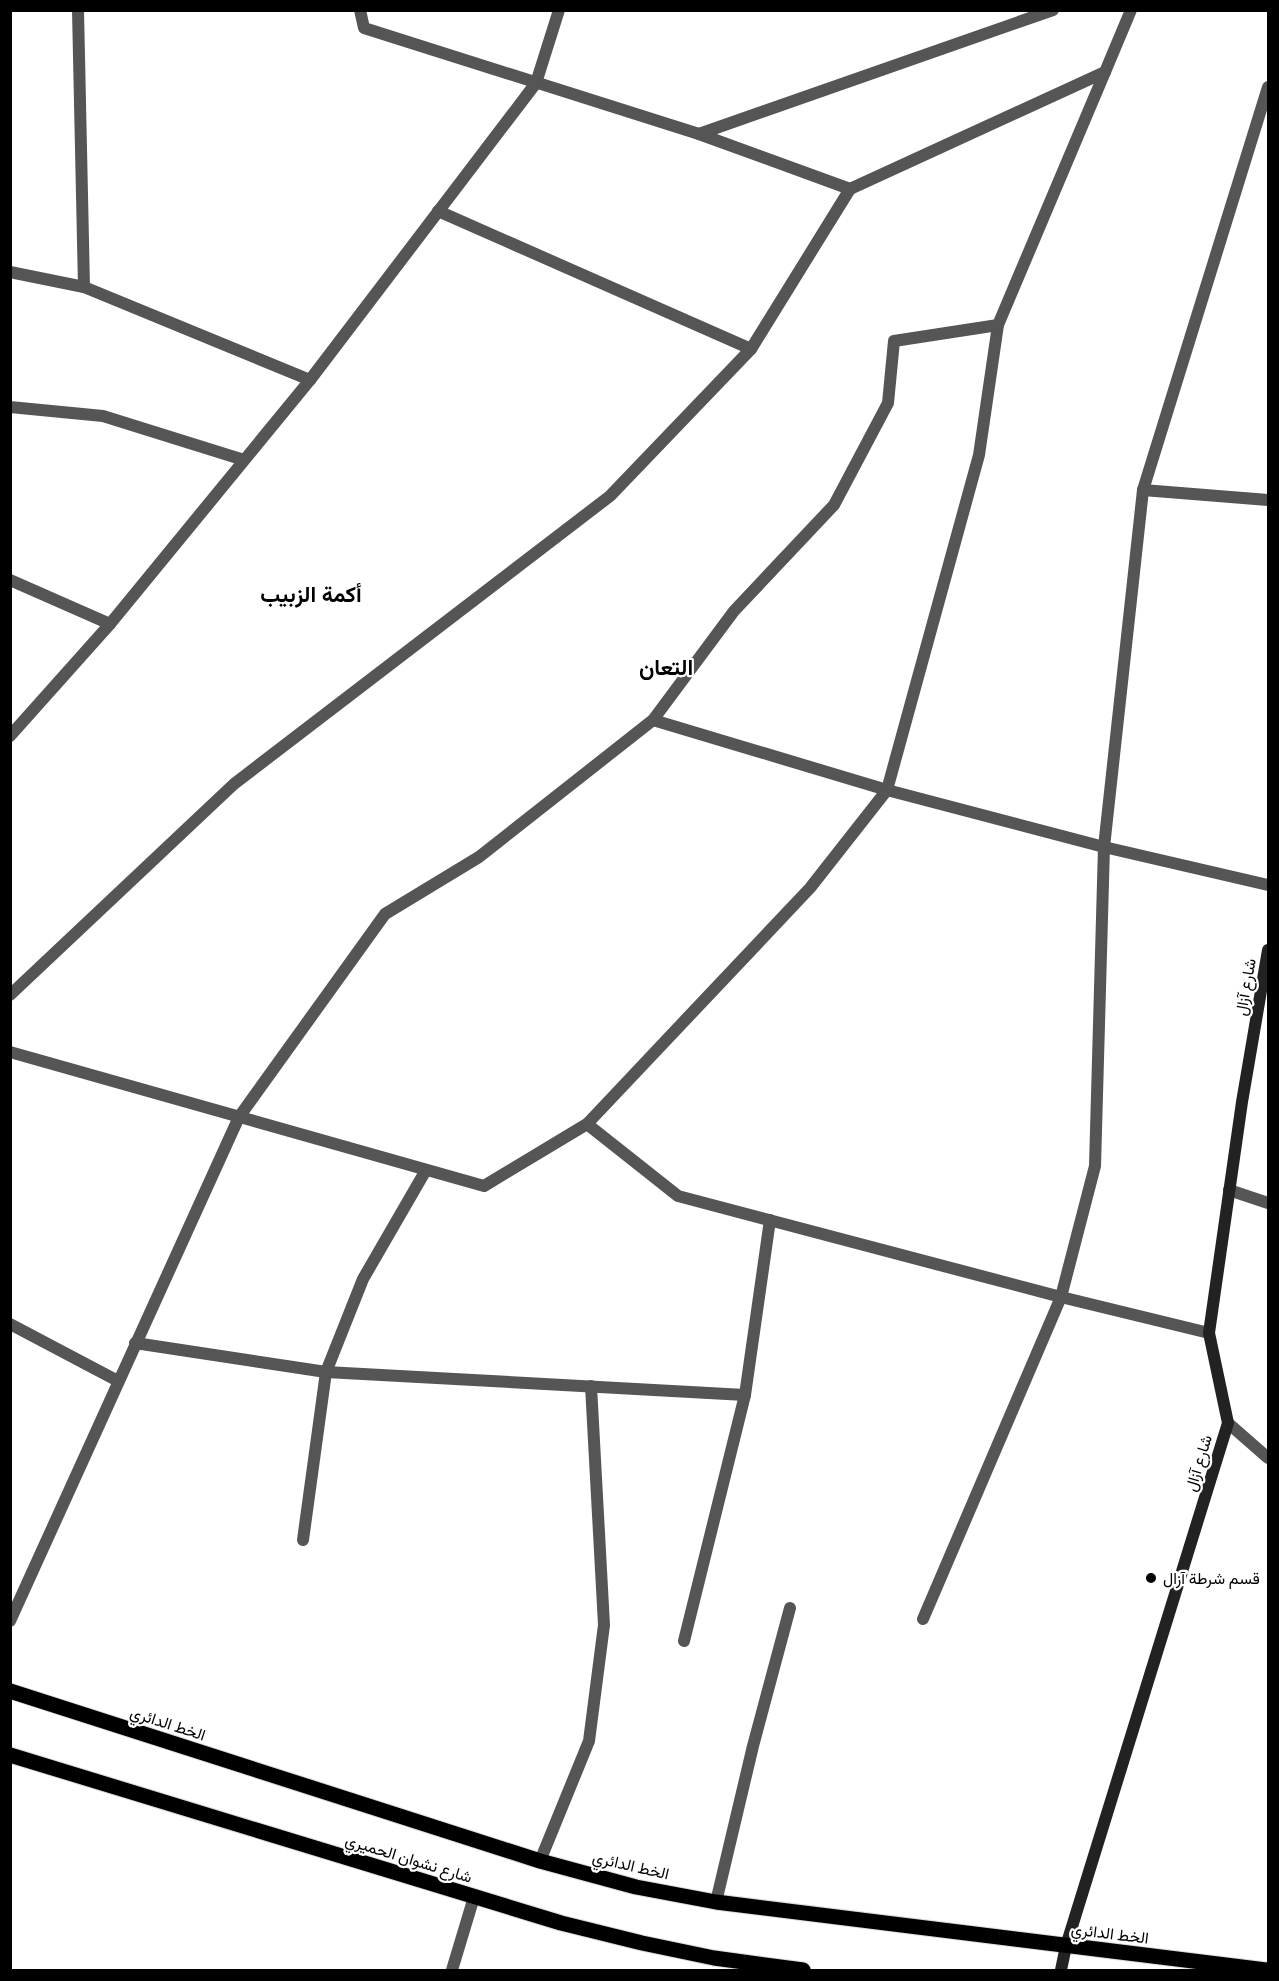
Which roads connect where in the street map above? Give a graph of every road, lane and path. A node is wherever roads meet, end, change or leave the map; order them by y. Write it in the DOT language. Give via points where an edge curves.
graph roads {
  1 [pos="78,10"];
  2 [pos="360,10"];
  3 [pos="559,10"];
  4 [pos="1053,10"];
  5 [pos="1131,10"];
  6 [pos="1105,72"];
  7 [pos="536,83"];
  8 [pos="1269,87"];
  9 [pos="699,134"];
  10 [pos="850,189"];
  11 [pos="438,211"];
  12 [pos="10,272"];
  13 [pos="84,287"];
  14 [pos="998,326"];
  15 [pos="751,350"];
  16 [pos="310,380"];
  17 [pos="10,407"];
  18 [pos="244,460"];
  19 [pos="1143,490"];
  20 [pos="1269,500"];
  21 [pos="10,579"];
  22 [pos="110,624"];
  23 [pos="653,720"];
  24 [pos="10,736"];
  25 [pos="887,790"];
  26 [pos="1104,847"];
  27 [pos="1269,885"];
  28 [pos="1269,950"];
  29 [pos="10,995"];
  30 [pos="10,1052"];
  31 [pos="238,1117"];
  32 [pos="586,1124"];
  33 [pos="426,1170"];
  34 [pos="1229,1190"];
  35 [pos="1269,1203"];
  36 [pos="770,1220"];
  37 [pos="1061,1298"];
  38 [pos="10,1324"];
  39 [pos="1209,1333"];
  40 [pos="135,1343"];
  41 [pos="326,1372"];
  42 [pos="118,1381"];
  43 [pos="591,1386"];
  44 [pos="745,1395"];
  45 [pos="1228,1423"];
  46 [pos="1269,1458"];
  47 [pos="303,1540"];
  48 [pos="790,1608"];
  49 [pos="923,1619"];
  50 [pos="10,1621"];
  51 [pos="684,1641"];
  52 [pos="10,1691"];
  53 [pos="10,1755"];
  54 [pos="540,1861"];
  55 [pos="474,1897"];
  56 [pos="716,1902"];
  57 [pos="1066,1946"];
  58 [pos="452,1971"];
  59 [pos="803,1971"];
  60 [pos="1060,1971"];
  61 [pos="1266,1971"];
  1 -- 13 [label="street"];
  2 -- 7 [label="street" via="364,28"];
  3 -- 7 [label="street"];
  4 -- 9 [label="street"];
  5 -- 6 [label="street"];
  6 -- 10 [label="street"];
  6 -- 14 [label="street"];
  7 -- 9 [label="street"];
  7 -- 11 [label="street"];
  8 -- 19 [label="street"];
  9 -- 10 [label="street"];
  10 -- 15 [label="street"];
  11 -- 15 [label="street"];
  11 -- 16 [label="street"];
  12 -- 13 [label="street"];
  13 -- 16 [label="street"];
  14 -- 23 [label="street" via="894,341 888,403 834,506 734,611"];
  14 -- 25 [label="street" via="979,455"];
  15 -- 29 [label="street" via="610,496 234,784"];
  16 -- 18 [label="street"];
  17 -- 18 [label="street" via="103,416"];
  18 -- 22 [label="street"];
  19 -- 20 [label="street"];
  19 -- 26 [label="street"];
  21 -- 22 [label="street"];
  22 -- 24 [label="street"];
  23 -- 25 [label="street"];
  23 -- 31 [label="street" via="479,857 385,914"];
  25 -- 26 [label="street"];
  25 -- 32 [label="street" via="810,888"];
  26 -- 27 [label="street"];
  26 -- 37 [label="street" via="1095,1167"];
  28 -- 34 [label="street, شارع آزال"];
  30 -- 31 [label="street"];
  31 -- 33 [label="street"];
  31 -- 40 [label="street"];
  32 -- 33 [label="street" via="484,1186"];
  32 -- 36 [label="street" via="678,1196"];
  33 -- 41 [label="street" via="363,1280"];
  34 -- 35 [label="street"];
  34 -- 39 [label="street, شارع آزال"];
  36 -- 37 [label="street"];
  36 -- 44 [label="street"];
  37 -- 39 [label="street"];
  37 -- 49 [label="street"];
  38 -- 42 [label="street"];
  39 -- 45 [label="street, شارع آزال"];
  40 -- 41 [label="street"];
  40 -- 42 [label="street"];
  41 -- 43 [label="street"];
  41 -- 47 [label="street"];
  42 -- 50 [label="street"];
  43 -- 44 [label="street"];
  43 -- 54 [label="street" via="604,1625 589,1742"];
  44 -- 51 [label="street"];
  45 -- 46 [label="street"];
  45 -- 57 [label="street, شارع آزال"];
  48 -- 56 [label="street"];
  52 -- 54 [label="main road, الخط الدائري"];
  53 -- 55 [label="main road, شارع نشوان الحميري"];
  54 -- 56 [label="main road, الخط الدائري" via="636,1887"];
  55 -- 58 [label="street"];
  55 -- 59 [label="main road, شارع نشوان الحميري" via="642,1943"];
  56 -- 57 [label="main road, الخط الدائري"];
  57 -- 60 [label="street, شارع آزال"];
  57 -- 61 [label="main road, الخط الدائري"];
}
